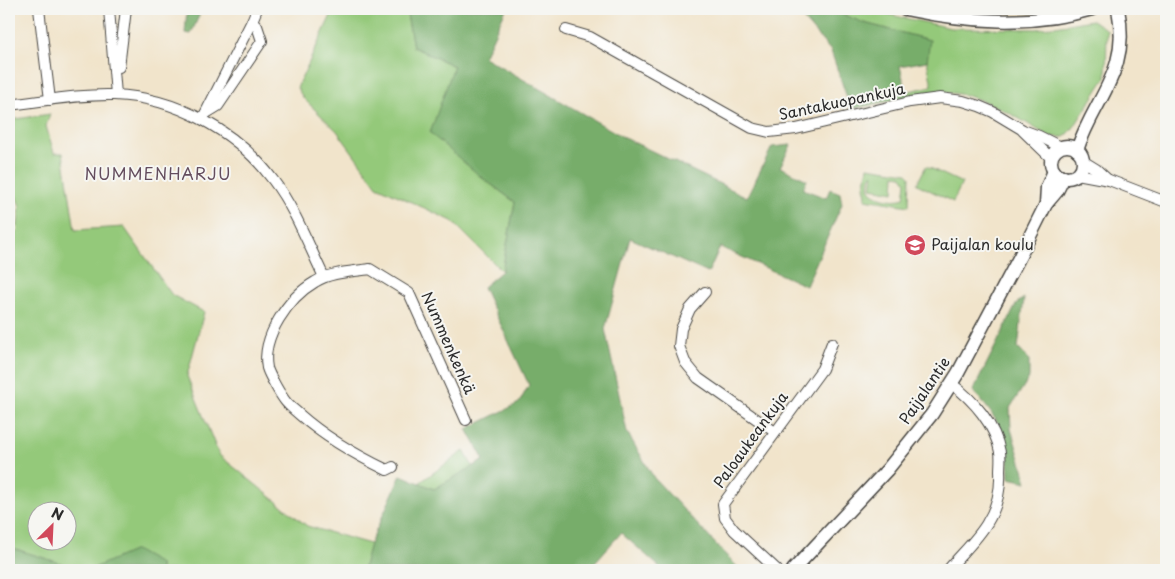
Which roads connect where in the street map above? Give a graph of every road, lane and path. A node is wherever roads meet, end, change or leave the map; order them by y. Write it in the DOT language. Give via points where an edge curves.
graph roads {
  1 [pos="39,9"];
  2 [pos="110,9"];
  3 [pos="126,9"];
  4 [pos="257,9"];
  5 [pos="905,9"];
  6 [pos="1092,9"];
  7 [pos="1118,9"];
  8 [pos="252,21"];
  9 [pos="566,30"];
  10 [pos="116,83"];
  11 [pos="116,95"];
  12 [pos="50,100"];
  13 [pos="9,105"];
  14 [pos="203,116"];
  15 [pos="1022,130"];
  16 [pos="1072,151"];
  17 [pos="1057,169"];
  18 [pos="1077,174"];
  19 [pos="1109,180"];
  20 [pos="1166,202"];
  21 [pos="324,277"];
  22 [pos="705,292"];
  23 [pos="832,343"];
  24 [pos="952,384"];
  25 [pos="466,420"];
  26 [pos="775,432"];
  27 [pos="393,467"];
  28 [pos="777,570"];
  29 [pos="793,570"];
  30 [pos="948,570"];
  1 -- 12 [label="street"];
  2 -- 10 [label="street"];
  3 -- 10 [label="street"];
  4 -- 8 [label="street"];
  5 -- 6 [label="street" via="975,21 1041,19"];
  7 -- 16 [label="street" via="1121,34 1118,63 1112,80"];
  8 -- 14 [label="street"];
  8 -- 14 [label="street" via="262,41 218,106"];
  9 -- 15 [label="street, Santakuopankuja" via="590,37 752,128 769,132 940,98 979,106"];
  10 -- 11 [label="street"];
  11 -- 12 [label="street"];
  11 -- 14 [label="street" via="152,100"];
  12 -- 13 [label="street"];
  14 -- 21 [label="street" via="248,152 273,179 295,214"];
  15 -- 16 [label="street, Santakuopankuja"];
  15 -- 17 [label="street, Santakuopankuja"];
  16 -- 17 [label="street, Paijalantie" via="1057,150"];
  16 -- 18 [label="street" via="1082,166"];
  16 -- 19 [label="street, Santakuopankuja"];
  17 -- 18 [label="street" via="1073,176"];
  17 -- 24 [label="street, Paijalantie" via="1057,192 1046,204"];
  18 -- 19 [label="street"];
  19 -- 20 [label="street"];
  21 -- 25 [label="street, Nummenkenkä" via="370,269 409,293"];
  21 -- 27 [label="street, Nummenkenkä" via="297,294 280,317 271,336 268,369 286,402 317,430 356,455 387,470"];
  22 -- 26 [label="street" via="690,309 681,329 679,346 685,362 698,378"];
  23 -- 26 [label="street, Paloaukeankuja" via="822,369"];
  24 -- 29 [label="street, Paijalantie" via="887,470"];
  24 -- 30 [label="street" via="983,415 994,434 1000,452 1000,478 999,494 987,524"];
  26 -- 28 [label="street, Paloaukeankuja" via="722,504 725,518 734,530"];
}
